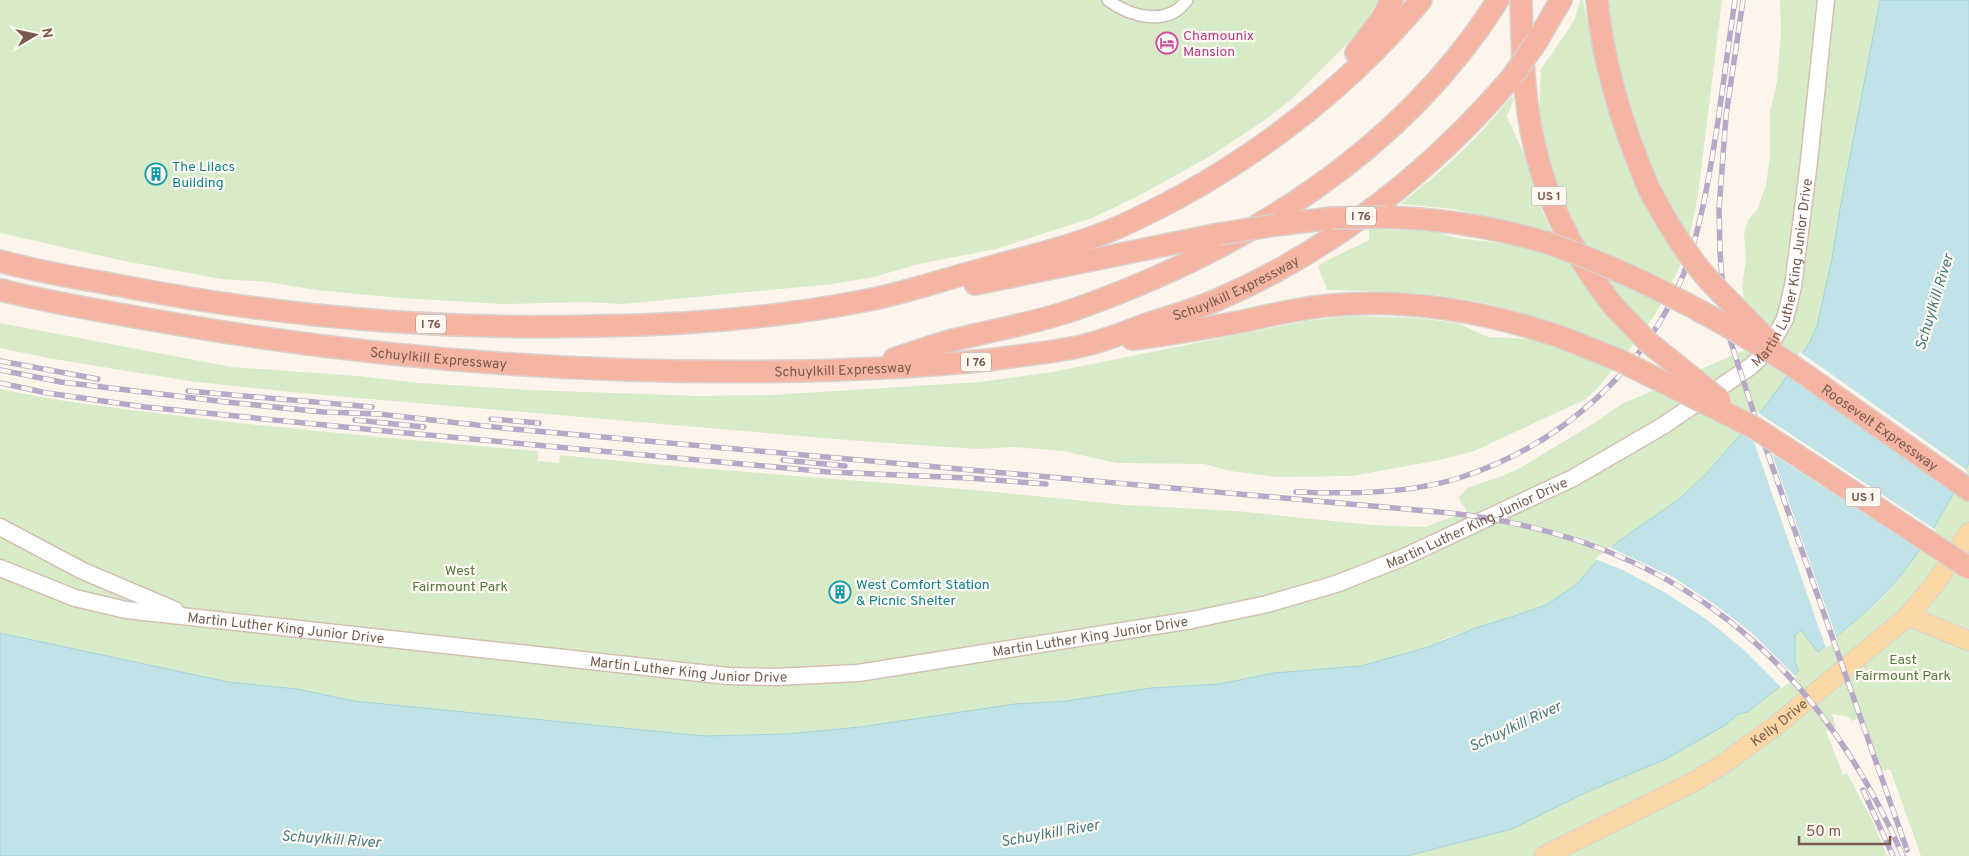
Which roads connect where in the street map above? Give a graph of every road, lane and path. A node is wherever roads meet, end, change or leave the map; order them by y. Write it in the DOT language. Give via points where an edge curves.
graph roads {
  1 [pos="1108,0"];
  2 [pos="1187,0"];
  3 [pos="1392,0"];
  4 [pos="1421,0"];
  5 [pos="1498,0"];
  6 [pos="1521,0"];
  7 [pos="1561,0"];
  8 [pos="1597,0"];
  9 [pos="1826,0"];
  10 [pos="1294,121"];
  11 [pos="0,261"];
  12 [pos="0,290"];
  13 [pos="866,301"];
  14 [pos="1090,344"];
  15 [pos="1790,364"];
  16 [pos="860,370"];
  17 [pos="1755,428"];
  18 [pos="1969,490"];
  19 [pos="0,527"];
  20 [pos="1969,532"];
  21 [pos="0,568"];
  22 [pos="1969,568"];
  23 [pos="83,570"];
  24 [pos="89,602"];
  25 [pos="1908,616"];
  26 [pos="196,618"];
  27 [pos="1969,640"];
  28 [pos="1544,856"];
  1 -- 2 [label="street" via="1127,12 1149,17 1180,8"];
  3 -- 10 [label="highway" via="1367,40"];
  4 -- 10 [label="highway, I 76" via="1370,56"];
  5 -- 16 [label="highway" via="1462,50 1411,108 1344,168 1271,219 1173,270 1099,300"];
  6 -- 17 [label="highway, US 1, bridge" via="1523,68 1540,171 1572,245 1596,283 1630,325 1663,356"];
  7 -- 14 [label="highway, Schuylkill Expressway / I 76, bridge" via="1512,77 1467,127 1382,200 1306,254 1217,300"];
  8 -- 15 [label="highway, bridge" via="1615,97 1649,189 1675,236 1708,279"];
  9 -- 26 [label="main road, Martin Luther King Junior Drive" via="1793,286 1785,319 1768,351 1750,367 1603,462 1537,496 1367,572 1291,597 1221,614 909,666 826,675 728,676"];
  10 -- 13 [label="highway, I 76" via="1224,170 1115,228 1032,255"];
  11 -- 13 [label="highway, I 76" via="241,307 453,325 563,327 674,323 764,316"];
  12 -- 16 [label="highway, Schuylkill Expressway / I 76" via="205,330 413,357 616,371"];
  13 -- 15 [label="highway, bridge" via="1020,276 1276,224 1332,218 1426,218 1496,228 1606,265 1664,291"];
  14 -- 16 [label="highway, Schuylkill Expressway / I 76" via="986,361"];
  14 -- 17 [label="highway, bridge" via="1176,334 1321,306 1378,303 1434,307 1528,326 1561,337 1636,368"];
  15 -- 18 [label="highway, Roosevelt Expressway"];
  17 -- 22 [label="highway, US 1, bridge"];
  19 -- 23 [label="main road"];
  20 -- 25 [label="main road, Kelly Drive"];
  21 -- 24 [label="main road, Martin Luther King Junior Drive"];
  23 -- 24 [label="main road" via="91,580"];
  23 -- 26 [label="main road"];
  24 -- 26 [label="main road, Martin Luther King Junior Drive"];
  25 -- 27 [label="main road"];
  25 -- 28 [label="main road, Kelly Drive" via="1778,724 1723,764"];
}
